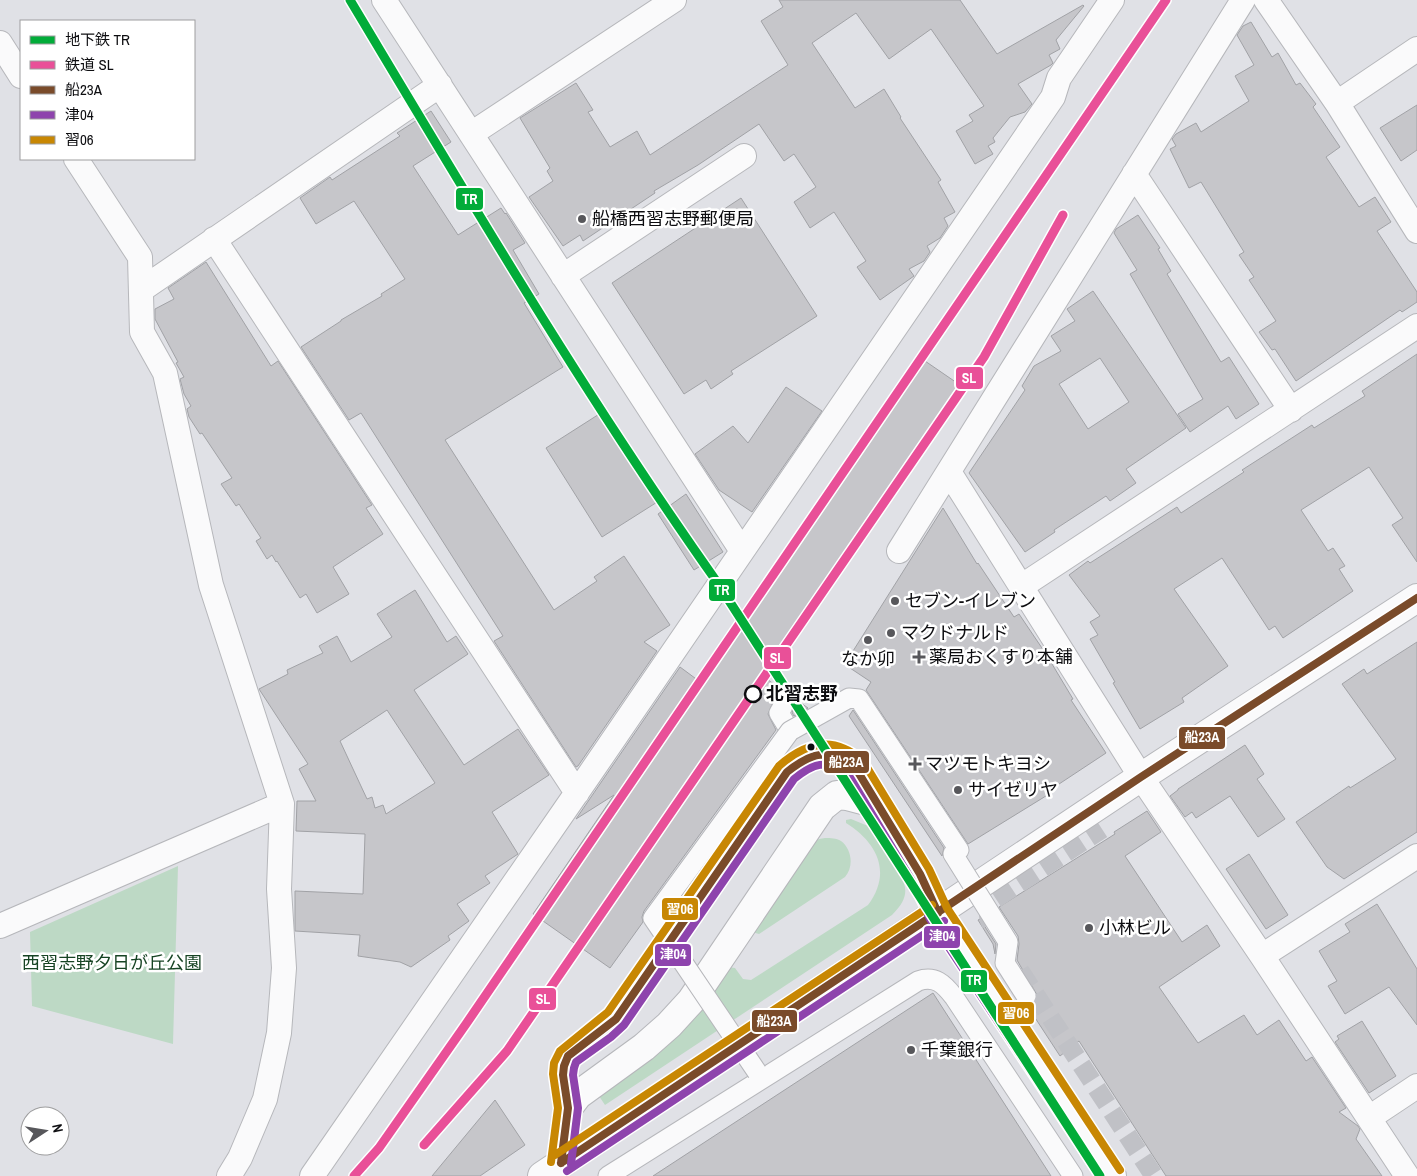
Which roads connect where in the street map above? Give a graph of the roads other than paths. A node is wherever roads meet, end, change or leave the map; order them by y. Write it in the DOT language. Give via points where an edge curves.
graph roads {
  1 [pos="384,0"];
  2 [pos="674,0"];
  3 [pos="1112,0"];
  4 [pos="1243,0"];
  5 [pos="1266,0"];
  6 [pos="0,43"];
  7 [pos="1417,49"];
  8 [pos="20,74"];
  9 [pos="440,85"];
  10 [pos="1336,103"];
  11 [pos="471,134"];
  12 [pos="744,156"];
  13 [pos="77,160"];
  14 [pos="1134,174"];
  15 [pos="1417,231"];
  16 [pos="214,240"];
  17 [pos="563,276"];
  18 [pos="141,290"];
  19 [pos="1417,326"];
  20 [pos="1291,410"];
  21 [pos="949,472"];
  22 [pos="899,550"];
  23 [pos="742,551"];
  24 [pos="1022,586"];
  25 [pos="1417,598"];
  26 [pos="783,706"];
  27 [pos="790,731"];
  28 [pos="1141,776"];
  29 [pos="577,793"];
  30 [pos="282,804"];
  31 [pos="1417,856"];
  32 [pos="975,888"];
  33 [pos="938,913"];
  34 [pos="0,926"];
  35 [pos="1262,956"];
  36 [pos="1026,996"];
  37 [pos="758,1072"];
  38 [pos="1417,1086"];
  39 [pos="1369,1118"];
  40 [pos="557,1172"];
  41 [pos="229,1176"];
  42 [pos="312,1176"];
  43 [pos="608,1176"];
  44 [pos="1073,1176"];
  45 [pos="1112,1176"];
  46 [pos="1407,1176"];
  1 -- 9 [label="street"];
  2 -- 11 [label="street"];
  3 -- 23 [label="street" via="1059,78 1053,97"];
  4 -- 14 [label="street"];
  5 -- 10 [label="street"];
  6 -- 8 [label="street"];
  7 -- 10 [label="street"];
  9 -- 11 [label="street"];
  9 -- 16 [label="street"];
  10 -- 15 [label="street"];
  11 -- 17 [label="street"];
  12 -- 17 [label="street"];
  13 -- 18 [label="street" via="140,257"];
  14 -- 20 [label="street"];
  14 -- 21 [label="street"];
  16 -- 18 [label="street"];
  16 -- 29 [label="street"];
  17 -- 23 [label="street"];
  18 -- 30 [label="street" via="142,332 165,373 211,585"];
  19 -- 20 [label="street"];
  20 -- 24 [label="street"];
  21 -- 22 [label="street"];
  21 -- 24 [label="street"];
  23 -- 29 [label="street"];
  24 -- 28 [label="street"];
  25 -- 28 [label="street"];
  26 -- 27 [label="street" via="779,713"];
  27 -- 32 [label="street, bridge" via="849,698 859,699 959,850 953,854"];
  27 -- 37 [label="street, bridge" via="713,830 653,918"];
  28 -- 32 [label="street"];
  28 -- 35 [label="street"];
  29 -- 42 [label="street"];
  30 -- 34 [label="street"];
  30 -- 41 [label="street" via="279,889 284,968 279,1033 265,1099"];
  31 -- 35 [label="street"];
  32 -- 33 [label="street"];
  32 -- 36 [label="street, bridge" via="1008,942 1005,963"];
  33 -- 40 [label="street"];
  33 -- 40 [label="street" via="920,874 880,808 837,795 822,807 691,1001 644,1047 578,1096 568,1108"];
  33 -- 45 [label="street"];
  35 -- 39 [label="street"];
  38 -- 39 [label="street"];
  39 -- 46 [label="street"];
  43 -- 44 [label="street" via="918,980 926,978 937,980 954,996"];
}
